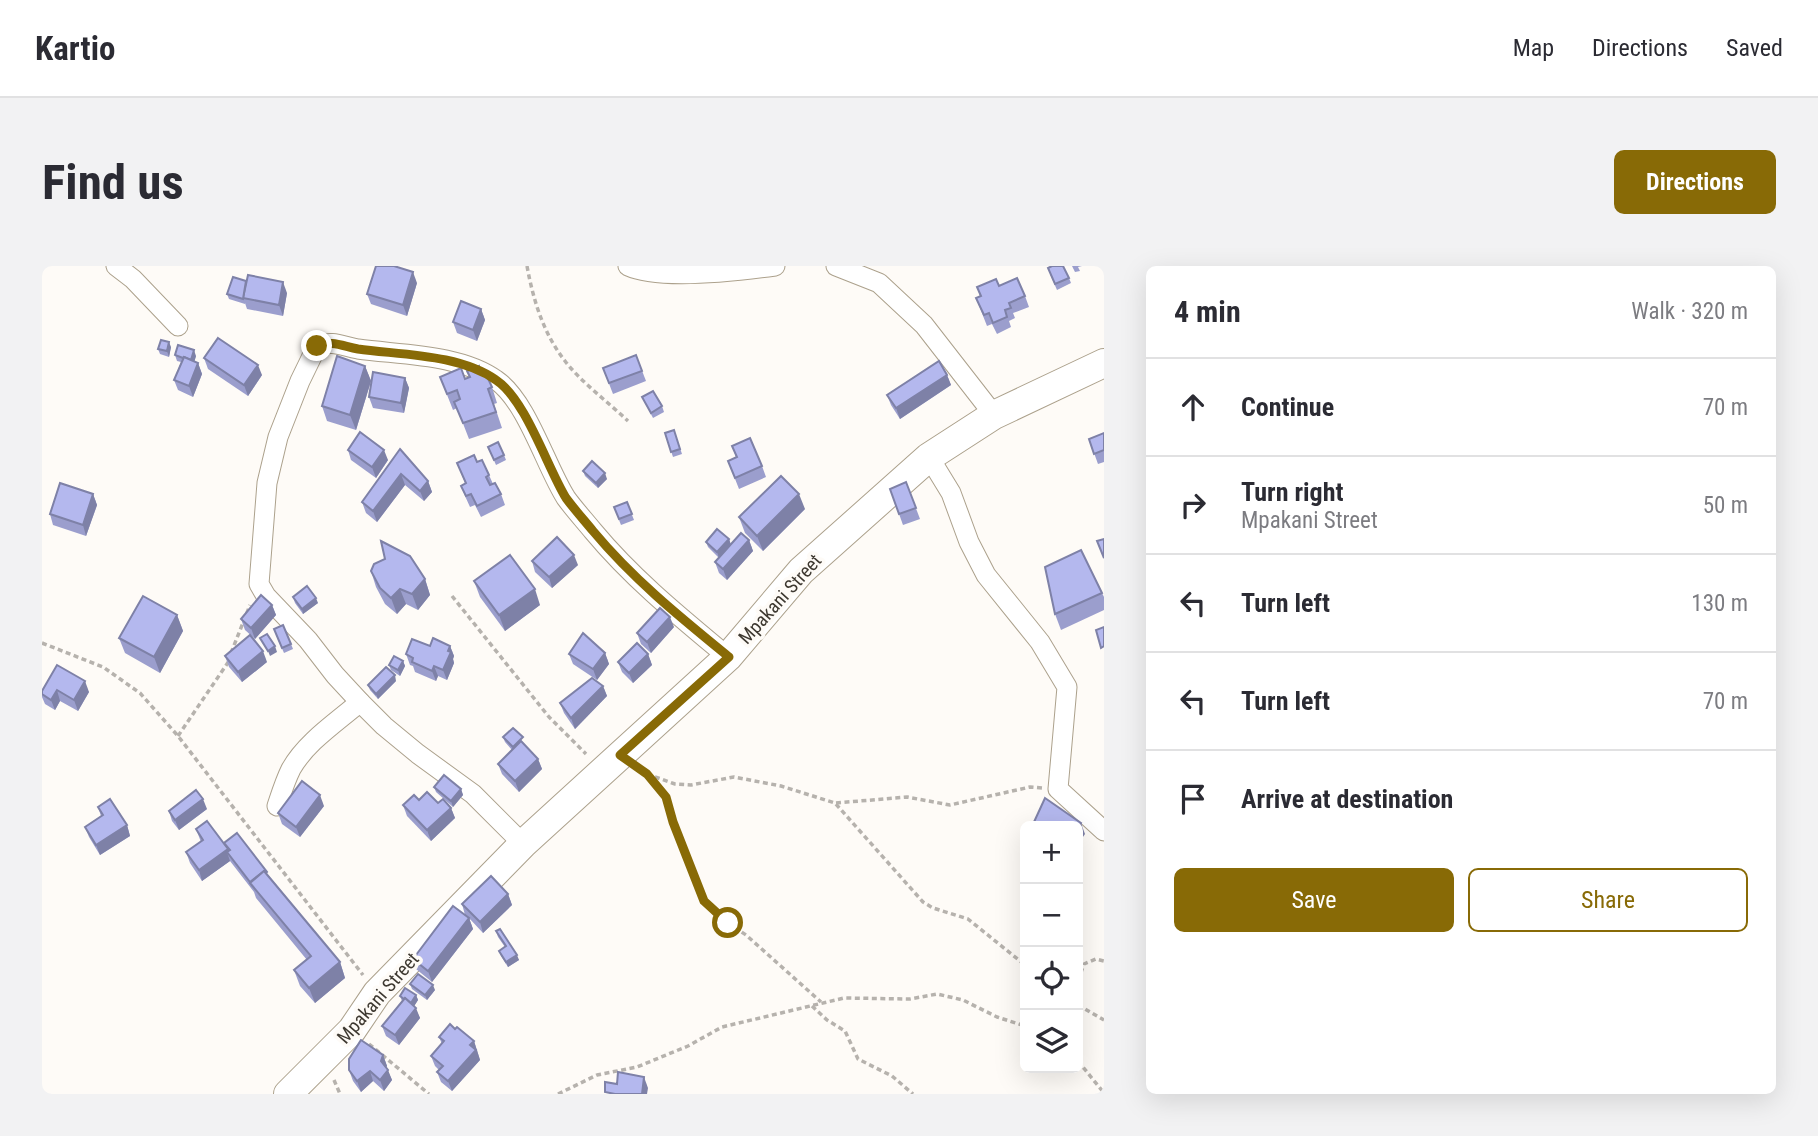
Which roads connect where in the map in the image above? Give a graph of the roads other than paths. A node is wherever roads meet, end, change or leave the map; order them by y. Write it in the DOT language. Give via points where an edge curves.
graph roads {
  1 [pos="116,266"];
  2 [pos="628,266"];
  3 [pos="775,266"];
  4 [pos="836,266"];
  5 [pos="178,326"];
  6 [pos="1104,363"];
  7 [pos="994,415"];
  8 [pos="929,457"];
  9 [pos="729,657"];
  10 [pos="360,702"];
  11 [pos="277,806"];
  12 [pos="1104,831"];
  13 [pos="523,844"];
  14 [pos="288,1094"];
  1 -- 5 [label="street"];
  2 -- 3 [label="street" via="676,274"];
  4 -- 7 [label="street" via="879,283 924,325"];
  6 -- 7 [label="street, Mpakani Street"];
  7 -- 8 [label="street, Mpakani Street"];
  8 -- 9 [label="street, Mpakani Street" via="801,571"];
  8 -- 12 [label="street" via="951,493 986,575 1040,642 1067,687 1058,789"];
  9 -- 10 [label="street" via="621,564 588,525 566,497 510,393 496,380 467,366 328,342 317,346 278,437 267,483 259,584"];
  9 -- 13 [label="street, Mpakani Street"];
  10 -- 11 [label="street" via="298,759"];
  10 -- 13 [label="street" via="473,794"];
  13 -- 14 [label="street, Mpakani Street" via="377,993 352,1030"];
}
